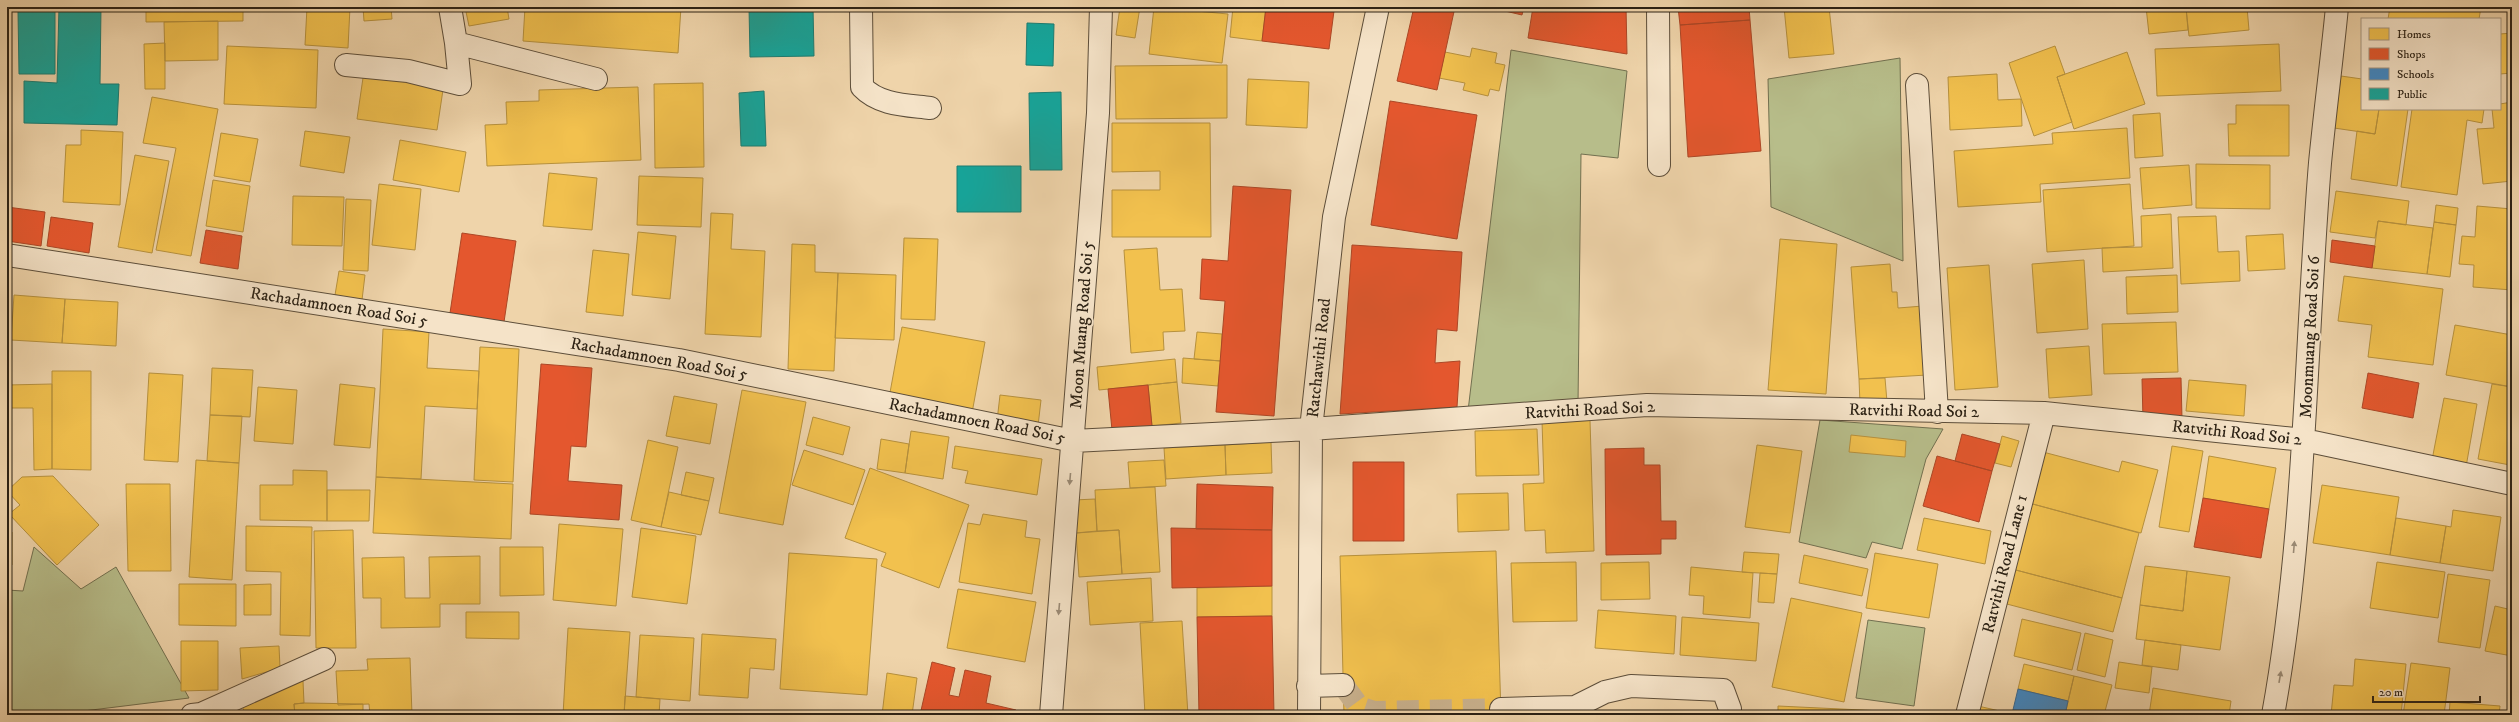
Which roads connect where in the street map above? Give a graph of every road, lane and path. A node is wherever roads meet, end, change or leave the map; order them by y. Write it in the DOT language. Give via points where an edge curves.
graph roads {
  1 [pos="450,7"];
  2 [pos="861,7"];
  3 [pos="1101,7"];
  4 [pos="1378,7"];
  5 [pos="1658,7"];
  6 [pos="2337,7"];
  7 [pos="456,43"];
  8 [pos="346,64"];
  9 [pos="596,79"];
  10 [pos="1917,84"];
  11 [pos="930,108"];
  12 [pos="1659,165"];
  13 [pos="7,255"];
  14 [pos="1936,412"];
  15 [pos="2044,413"];
  16 [pos="1311,429"];
  17 [pos="1073,440"];
  18 [pos="2304,440"];
  19 [pos="2512,484"];
  20 [pos="324,659"];
  21 [pos="1343,685"];
  22 [pos="1308,686"];
  23 [pos="1501,709"];
  24 [pos="192,715"];
  25 [pos="1051,715"];
  26 [pos="1309,715"];
  27 [pos="1730,715"];
  28 [pos="1967,715"];
  29 [pos="2274,715"];
  1 -- 7 [label="street"];
  2 -- 11 [label="street" via="862,87 872,98 900,105"];
  3 -- 17 [label="street, Moon Muang Road Soi 5" via="1098,113"];
  4 -- 16 [label="street, Ratchawithi Road" via="1334,217"];
  5 -- 12 [label="street"];
  6 -- 18 [label="street, Moonmuang Road Soi 6" via="2320,164"];
  7 -- 8 [label="street" via="460,84 408,71"];
  7 -- 9 [label="street"];
  10 -- 14 [label="street"];
  13 -- 17 [label="street, Rachadamnoen Road Soi 5" via="679,360"];
  14 -- 15 [label="street, Ratvithi Road Soi 2"];
  14 -- 16 [label="street, Ratvithi Road Soi 2" via="1647,406"];
  15 -- 18 [label="street, Ratvithi Road Soi 2"];
  15 -- 28 [label="street, Ratvithi Road Lane 1"];
  16 -- 17 [label="street, Rachadamnoen Road Soi 5"];
  16 -- 22 [label="street, Ratchawithi Road"];
  17 -- 25 [label="street, Moon Muang Road Soi 5, one-way"];
  18 -- 19 [label="street, Ratvithi Road Soi 2"];
  29 -- 18 [label="street, Moonmuang Road Soi 6, one-way" via="2285,651"];
  20 -- 24 [label="street" via="201,714"];
  21 -- 22 [label="street"];
  22 -- 26 [label="street, Ratchawithi Road"];
  23 -- 27 [label="street" via="1575,707 1605,692 1631,686 1723,690"];
}
